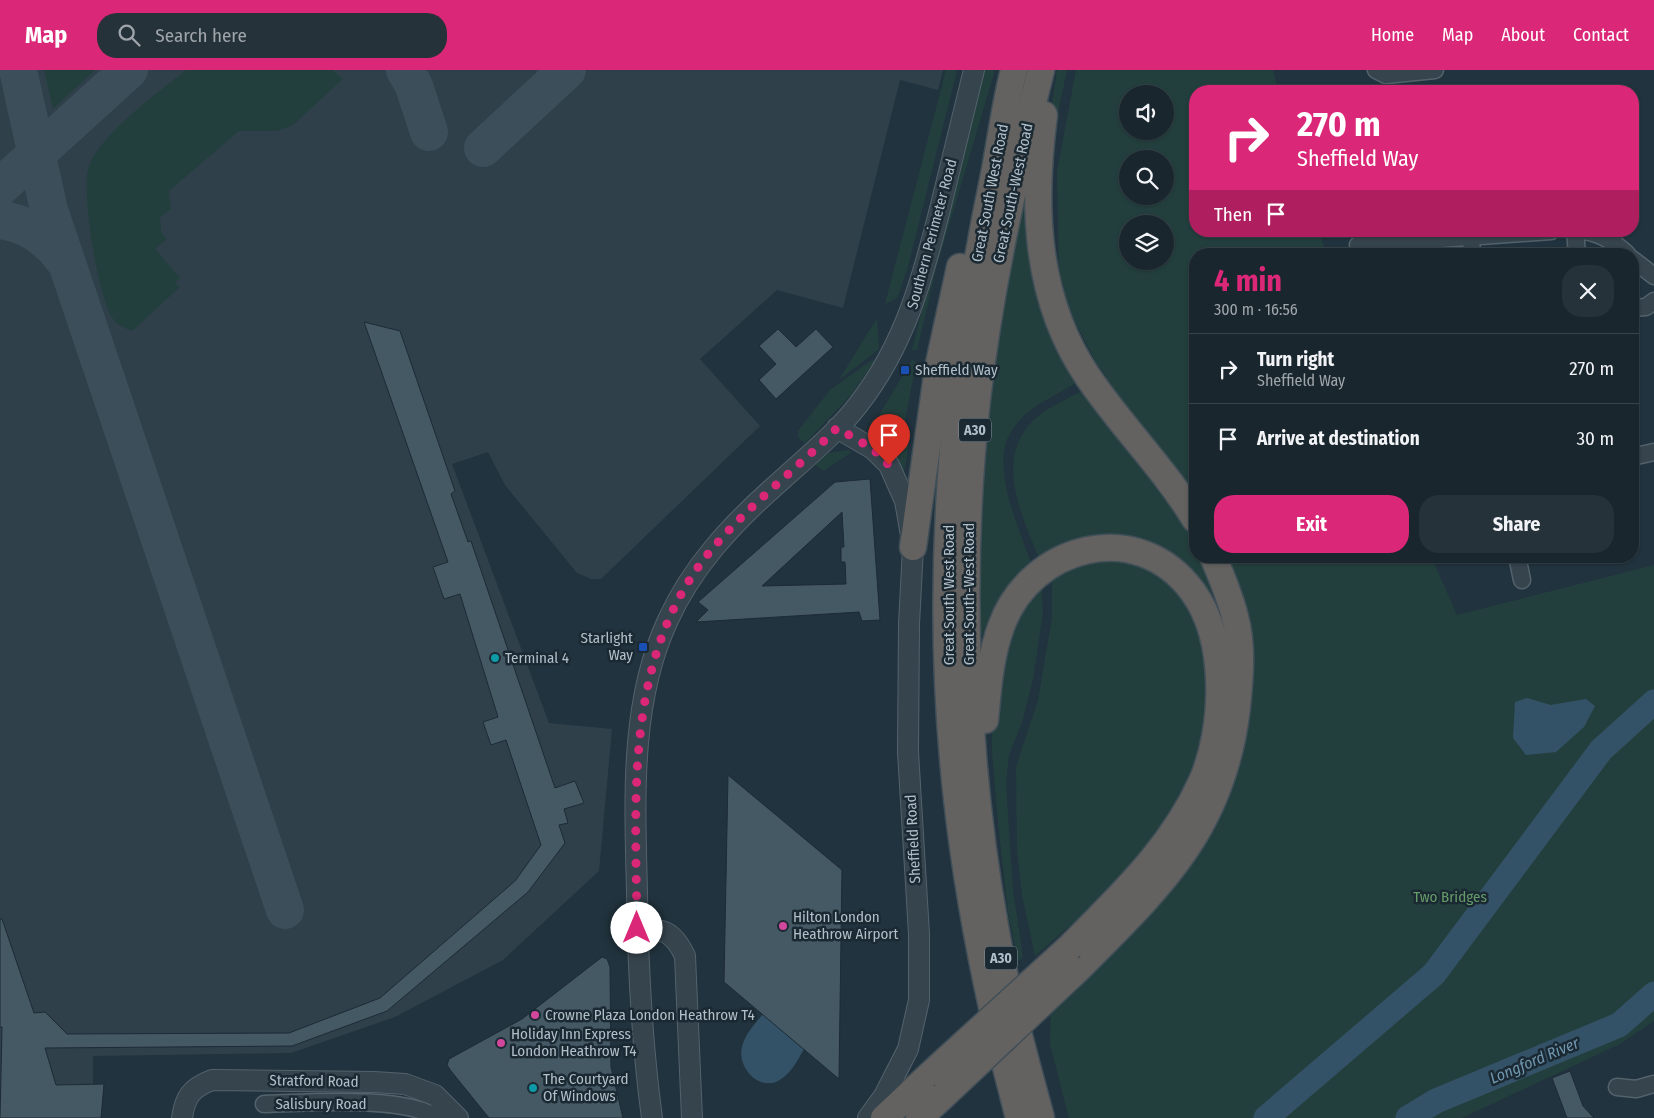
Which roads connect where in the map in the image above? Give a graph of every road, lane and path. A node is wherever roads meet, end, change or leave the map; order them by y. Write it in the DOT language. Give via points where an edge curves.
graph roads {
  1 [pos="974,70"];
  2 [pos="1040,70"];
  3 [pos="1051,70"];
  4 [pos="1376,70"];
  5 [pos="1435,70"];
  6 [pos="1013,76"];
  7 [pos="1519,237"];
  8 [pos="1603,237"];
  9 [pos="1358,245"];
  10 [pos="1472,246"];
  11 [pos="1414,248"];
  12 [pos="1620,248"];
  13 [pos="1639,266"];
  14 [pos="1654,276"];
  15 [pos="1654,301"];
  16 [pos="1639,308"];
  17 [pos="837,428"];
  18 [pos="1654,452"];
  19 [pos="1639,456"];
  20 [pos="1189,510"];
  21 [pos="913,547"];
  22 [pos="1216,563"];
  23 [pos="1518,563"];
  24 [pos="1522,580"];
  25 [pos="977,796"];
  26 [pos="637,928"];
  27 [pos="1654,1084"];
  28 [pos="1617,1087"];
  29 [pos="264,1104"];
  30 [pos="417,1109"];
  31 [pos="182,1118"];
  32 [pos="401,1118"];
  33 [pos="436,1118"];
  34 [pos="458,1118"];
  35 [pos="652,1118"];
  36 [pos="692,1118"];
  37 [pos="868,1118"];
  38 [pos="884,1118"];
  39 [pos="919,1118"];
  40 [pos="1019,1118"];
  41 [pos="1041,1118"];
  1 -- 17 [label="street, Southern Perimeter Road" via="924,272 910,315 878,377"];
  2 -- 25 [label="highway, Great South-West Road / A30" via="1001,245 977,401 968,560 968,640"];
  3 -- 20 [label="highway" via="1041,138 1038,226 1047,286 1056,315 1089,379"];
  4 -- 5 [label="street" via="1386,75"];
  6 -- 21 [label="highway" via="984,172 947,319"];
  6 -- 40 [label="highway, Great South West Road / A30" via="980,241 957,400 950,480 947,640 957,798 967,874 986,985"];
  7 -- 10 [label="street"];
  8 -- 12 [label="street"];
  9 -- 11 [label="street"];
  10 -- 11 [label="street"];
  13 -- 14 [label="street"];
  15 -- 16 [label="street"];
  17 -- 21 [label="street" via="873,449 889,465 905,501"];
  17 -- 26 [label="street, Southern Perimeter Road" via="728,530 692,576 666,623 648,679 639,741"];
  18 -- 19 [label="street"];
  21 -- 37 [label="street, Sheffield Road" via="908,752 920,1000 905,1055 884,1096"];
  22 -- 39 [label="highway, bridge" via="1235,617 1240,646 1240,683 1222,781 1204,822 1184,854 1140,907"];
  23 -- 24 [label="street"];
  25 -- 38 [label="highway, bridge" via="994,650 1001,627 1024,587 1042,569 1059,560 1076,552 1108,547 1154,559 1180,578 1192,591 1210,626 1219,682 1213,741 1202,780 1183,818 1132,885 1071,946"];
  25 -- 41 [label="highway, Great South-West Road / A30" via="996,934"];
  26 -- 35 [label="street, Southern Perimeter Road" via="646,1077"];
  26 -- 36 [label="street" via="658,928 667,932 685,956"];
  27 -- 28 [label="street" via="1636,1089"];
  29 -- 30 [label="street, Salisbury Road" via="339,1103"];
  30 -- 32 [label="street"];
  30 -- 33 [label="street, Salisbury Road"];
  31 -- 34 [label="street, Stratford Road" via="184,1101 191,1090 212,1080 405,1084 435,1095"];
}
